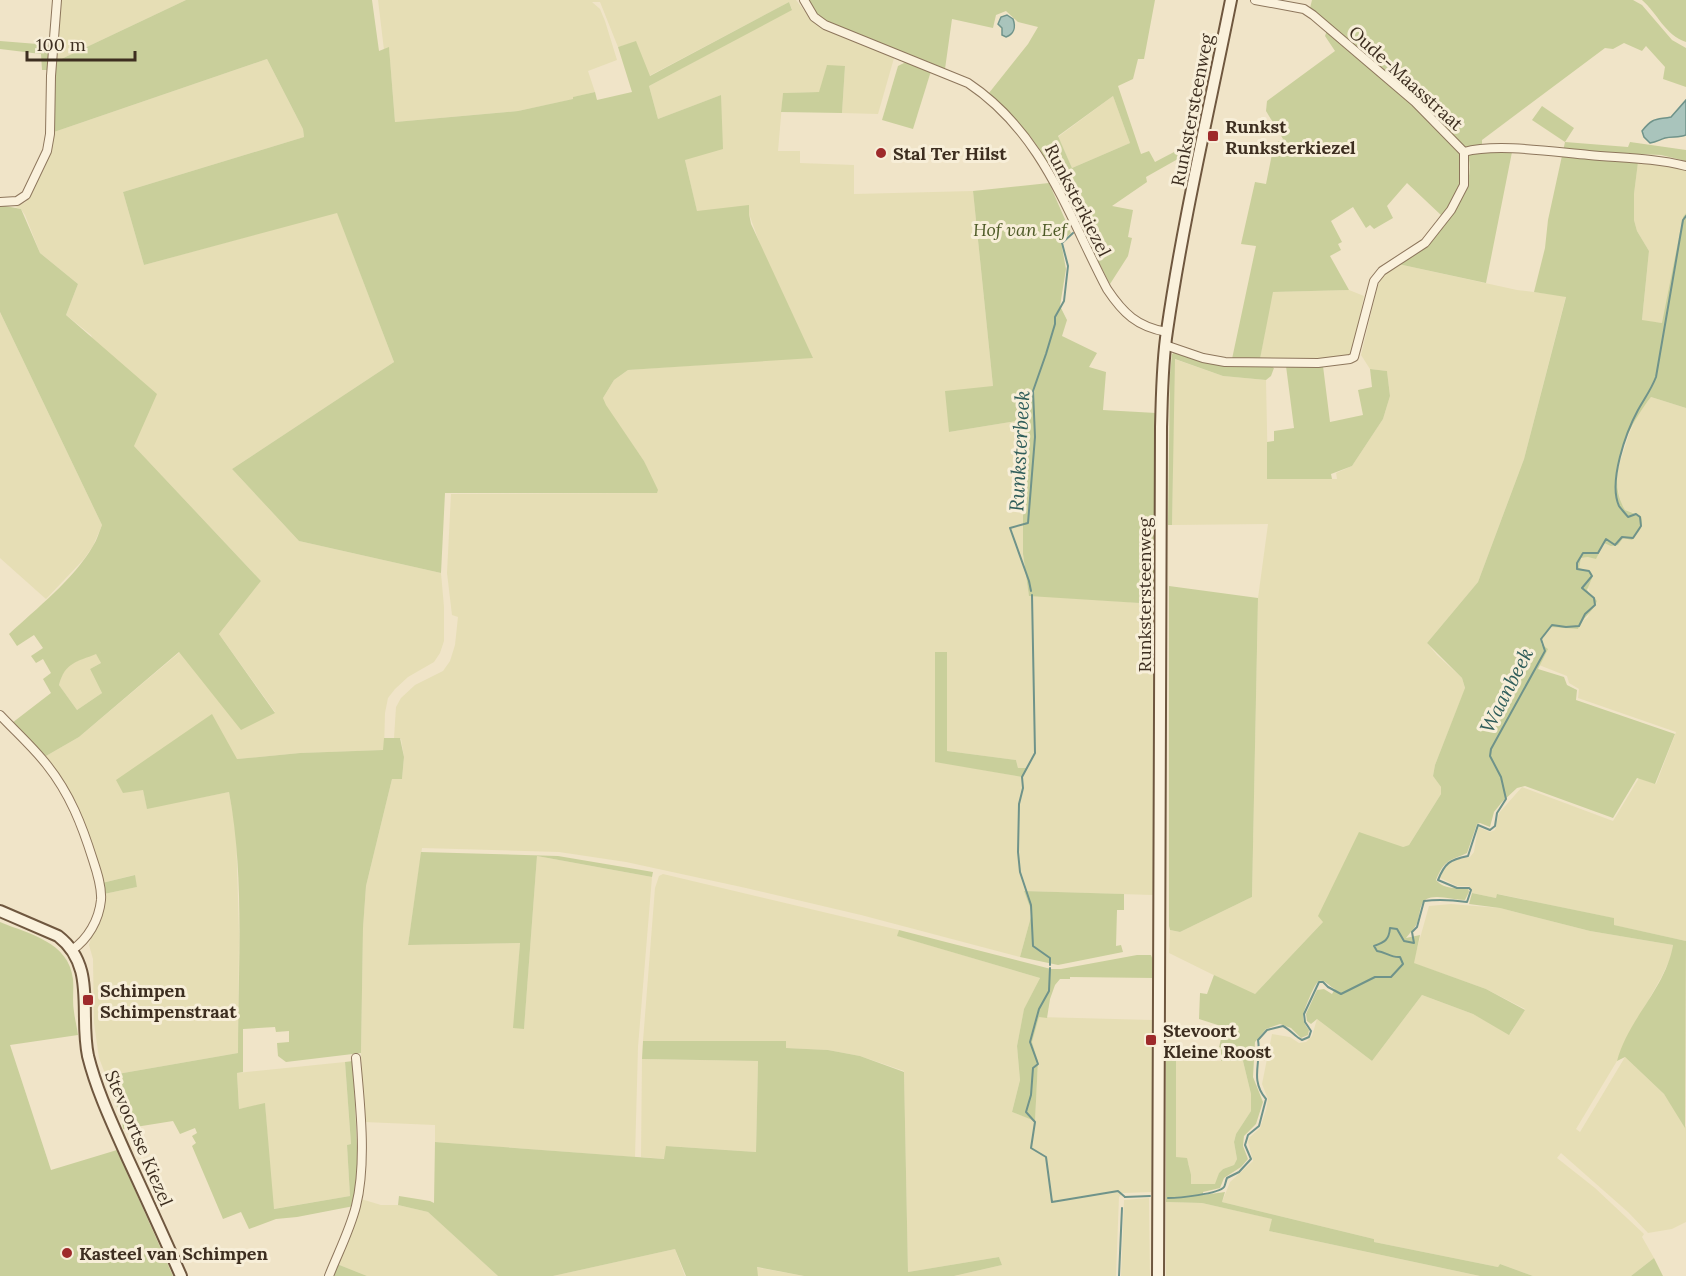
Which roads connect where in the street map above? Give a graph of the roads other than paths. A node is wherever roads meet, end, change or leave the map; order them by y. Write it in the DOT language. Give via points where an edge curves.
graph roads {
  1 [pos="57,0"];
  2 [pos="804,0"];
  3 [pos="1231,0"];
  4 [pos="1255,0"];
  5 [pos="1464,152"];
  6 [pos="1686,166"];
  7 [pos="0,202"];
  8 [pos="1167,332"];
  9 [pos="1165,345"];
  10 [pos="0,716"];
  11 [pos="0,911"];
  12 [pos="72,950"];
  13 [pos="356,1058"];
  14 [pos="182,1276"];
  15 [pos="329,1276"];
  16 [pos="1158,1276"];
  1 -- 7 [label="street" via="47,151 26,195 17,201"];
  2 -- 8 [label="street, Runksterkiezel" via="814,17 825,25 968,83 1007,114 1034,146 1116,303 1141,324"];
  3 -- 8 [label="street, Runkstersteenweg"];
  4 -- 5 [label="street, Oude-Maasstraat" via="1304,9 1314,15 1414,102"];
  5 -- 6 [label="street, Oude-Maasstraat" via="1478,148 1560,152"];
  5 -- 9 [label="street" via="1464,185 1450,210 1425,243 1382,271 1374,281 1350,360 1225,362"];
  8 -- 9 [label="street, Runkstersteenweg"];
  9 -- 16 [label="street, Runkstersteenweg" via="1161,438"];
  10 -- 12 [label="street" via="48,766 76,809 85,834 101,900 89,935"];
  11 -- 12 [label="street" via="58,936"];
  12 -- 14 [label="street, Stevoortse Kiezel" via="82,969 85,1038 93,1074"];
  13 -- 15 [label="street" via="360,1179 356,1206"];
}
